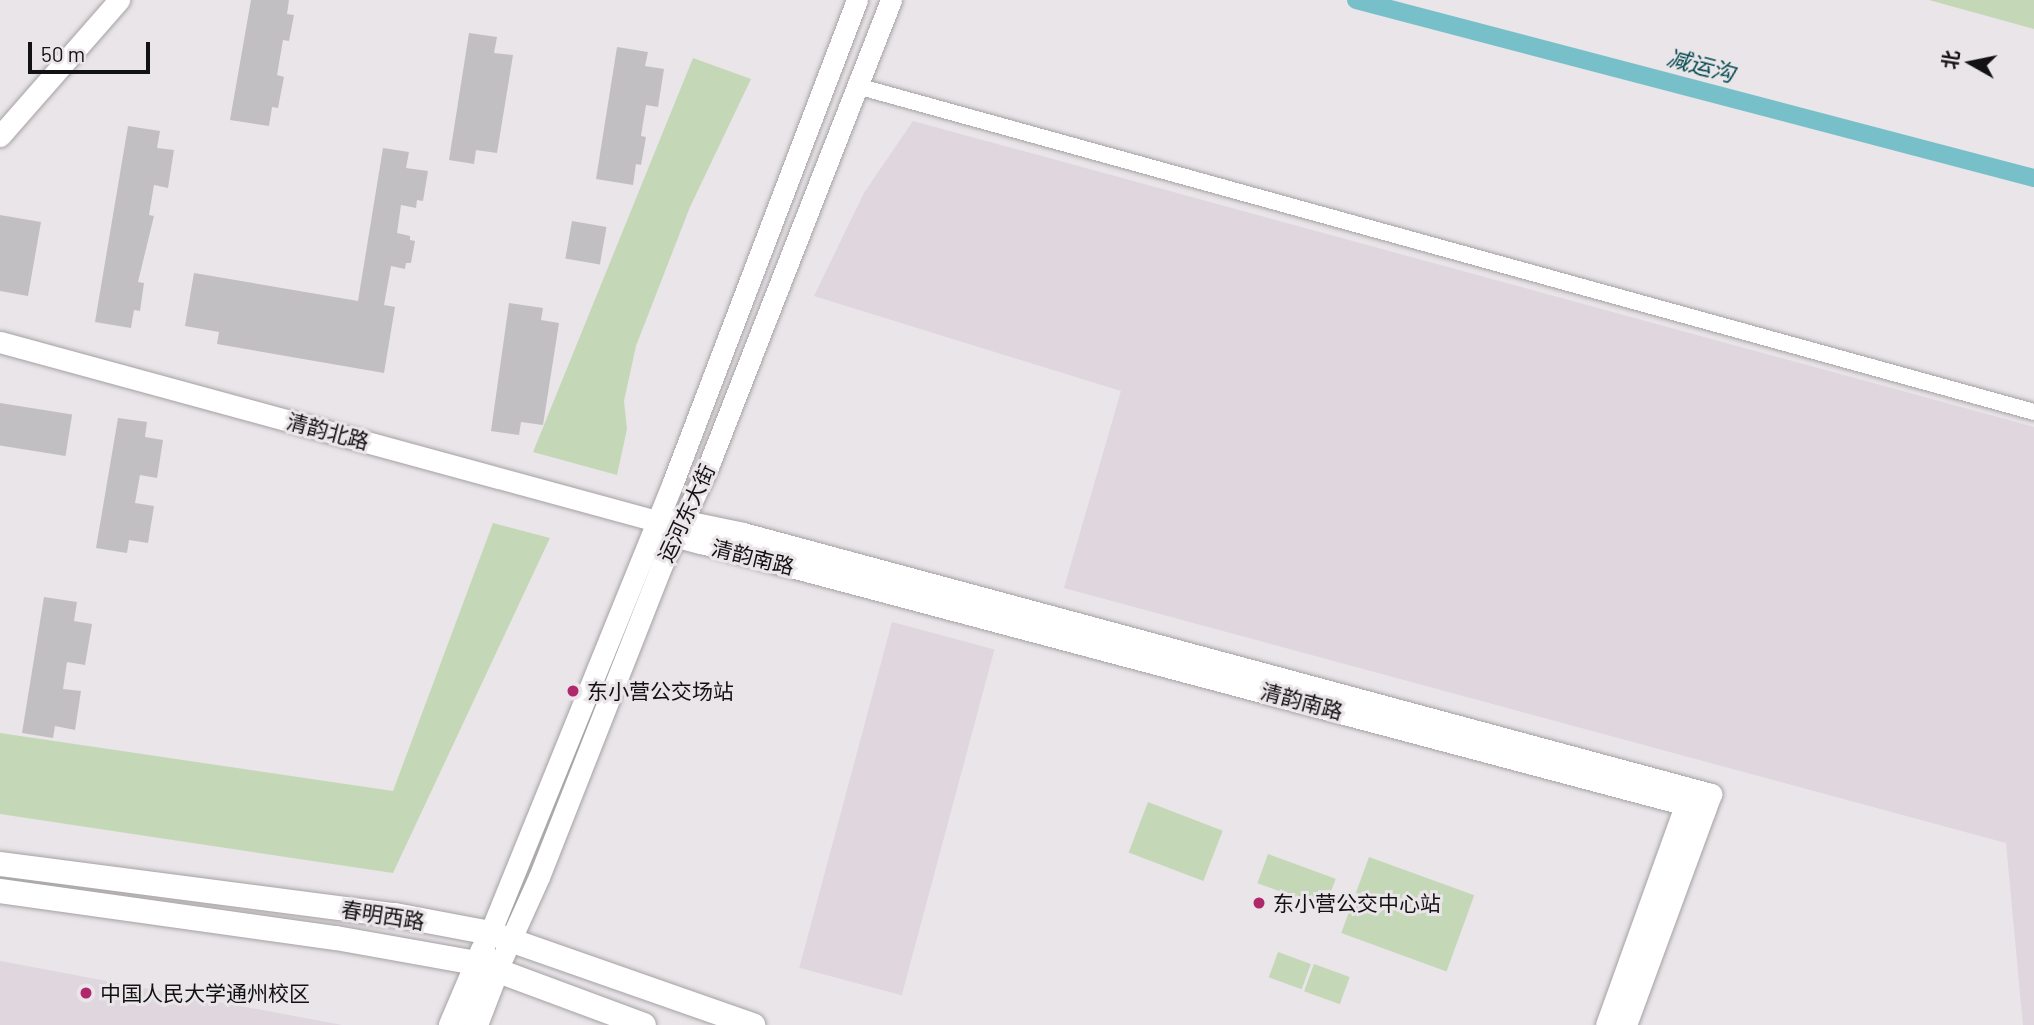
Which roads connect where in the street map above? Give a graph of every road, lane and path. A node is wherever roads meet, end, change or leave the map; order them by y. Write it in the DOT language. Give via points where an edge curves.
graph roads {
  1 [pos="119,0"];
  2 [pos="858,0"];
  3 [pos="891,0"];
  4 [pos="857,86"];
  5 [pos="0,136"];
  6 [pos="0,342"];
  7 [pos="2034,412"];
  8 [pos="656,521"];
  9 [pos="677,528"];
  10 [pos="1694,801"];
  11 [pos="0,864"];
  12 [pos="0,891"];
  13 [pos="500,936"];
  14 [pos="487,967"];
  15 [pos="451,1025"];
  16 [pos="476,1025"];
  17 [pos="644,1025"];
  18 [pos="753,1025"];
  19 [pos="1606,1025"];
  20 [pos="1626,1025"];
  1 -- 5 [label="main road"];
  2 -- 8 [label="main road, 运河东大街"];
  3 -- 4 [label="main road, 运河东大街"];
  4 -- 7 [label="street"];
  4 -- 9 [label="main road, 运河东大街" via="708,467"];
  6 -- 8 [label="main road, 清韵北路"];
  8 -- 9 [label="main road, 清韵南路"];
  8 -- 13 [label="main road, 运河东大街"];
  9 -- 10 [label="main road, 清韵南路" via="743,533"];
  9 -- 13 [label="main road, 运河东大街" via="538,877"];
  10 -- 19 [label="main road"];
  10 -- 20 [label="main road"];
  11 -- 13 [label="main road, 春明西路" via="395,915"];
  12 -- 14 [label="main road, 春明西路" via="336,938"];
  13 -- 14 [label="main road, 运河东大街"];
  13 -- 18 [label="main road, 春明西路"];
  14 -- 15 [label="main road, 运河东大街"];
  14 -- 16 [label="main road, 运河东大街"];
  14 -- 17 [label="main road, 春明西路"];
}
